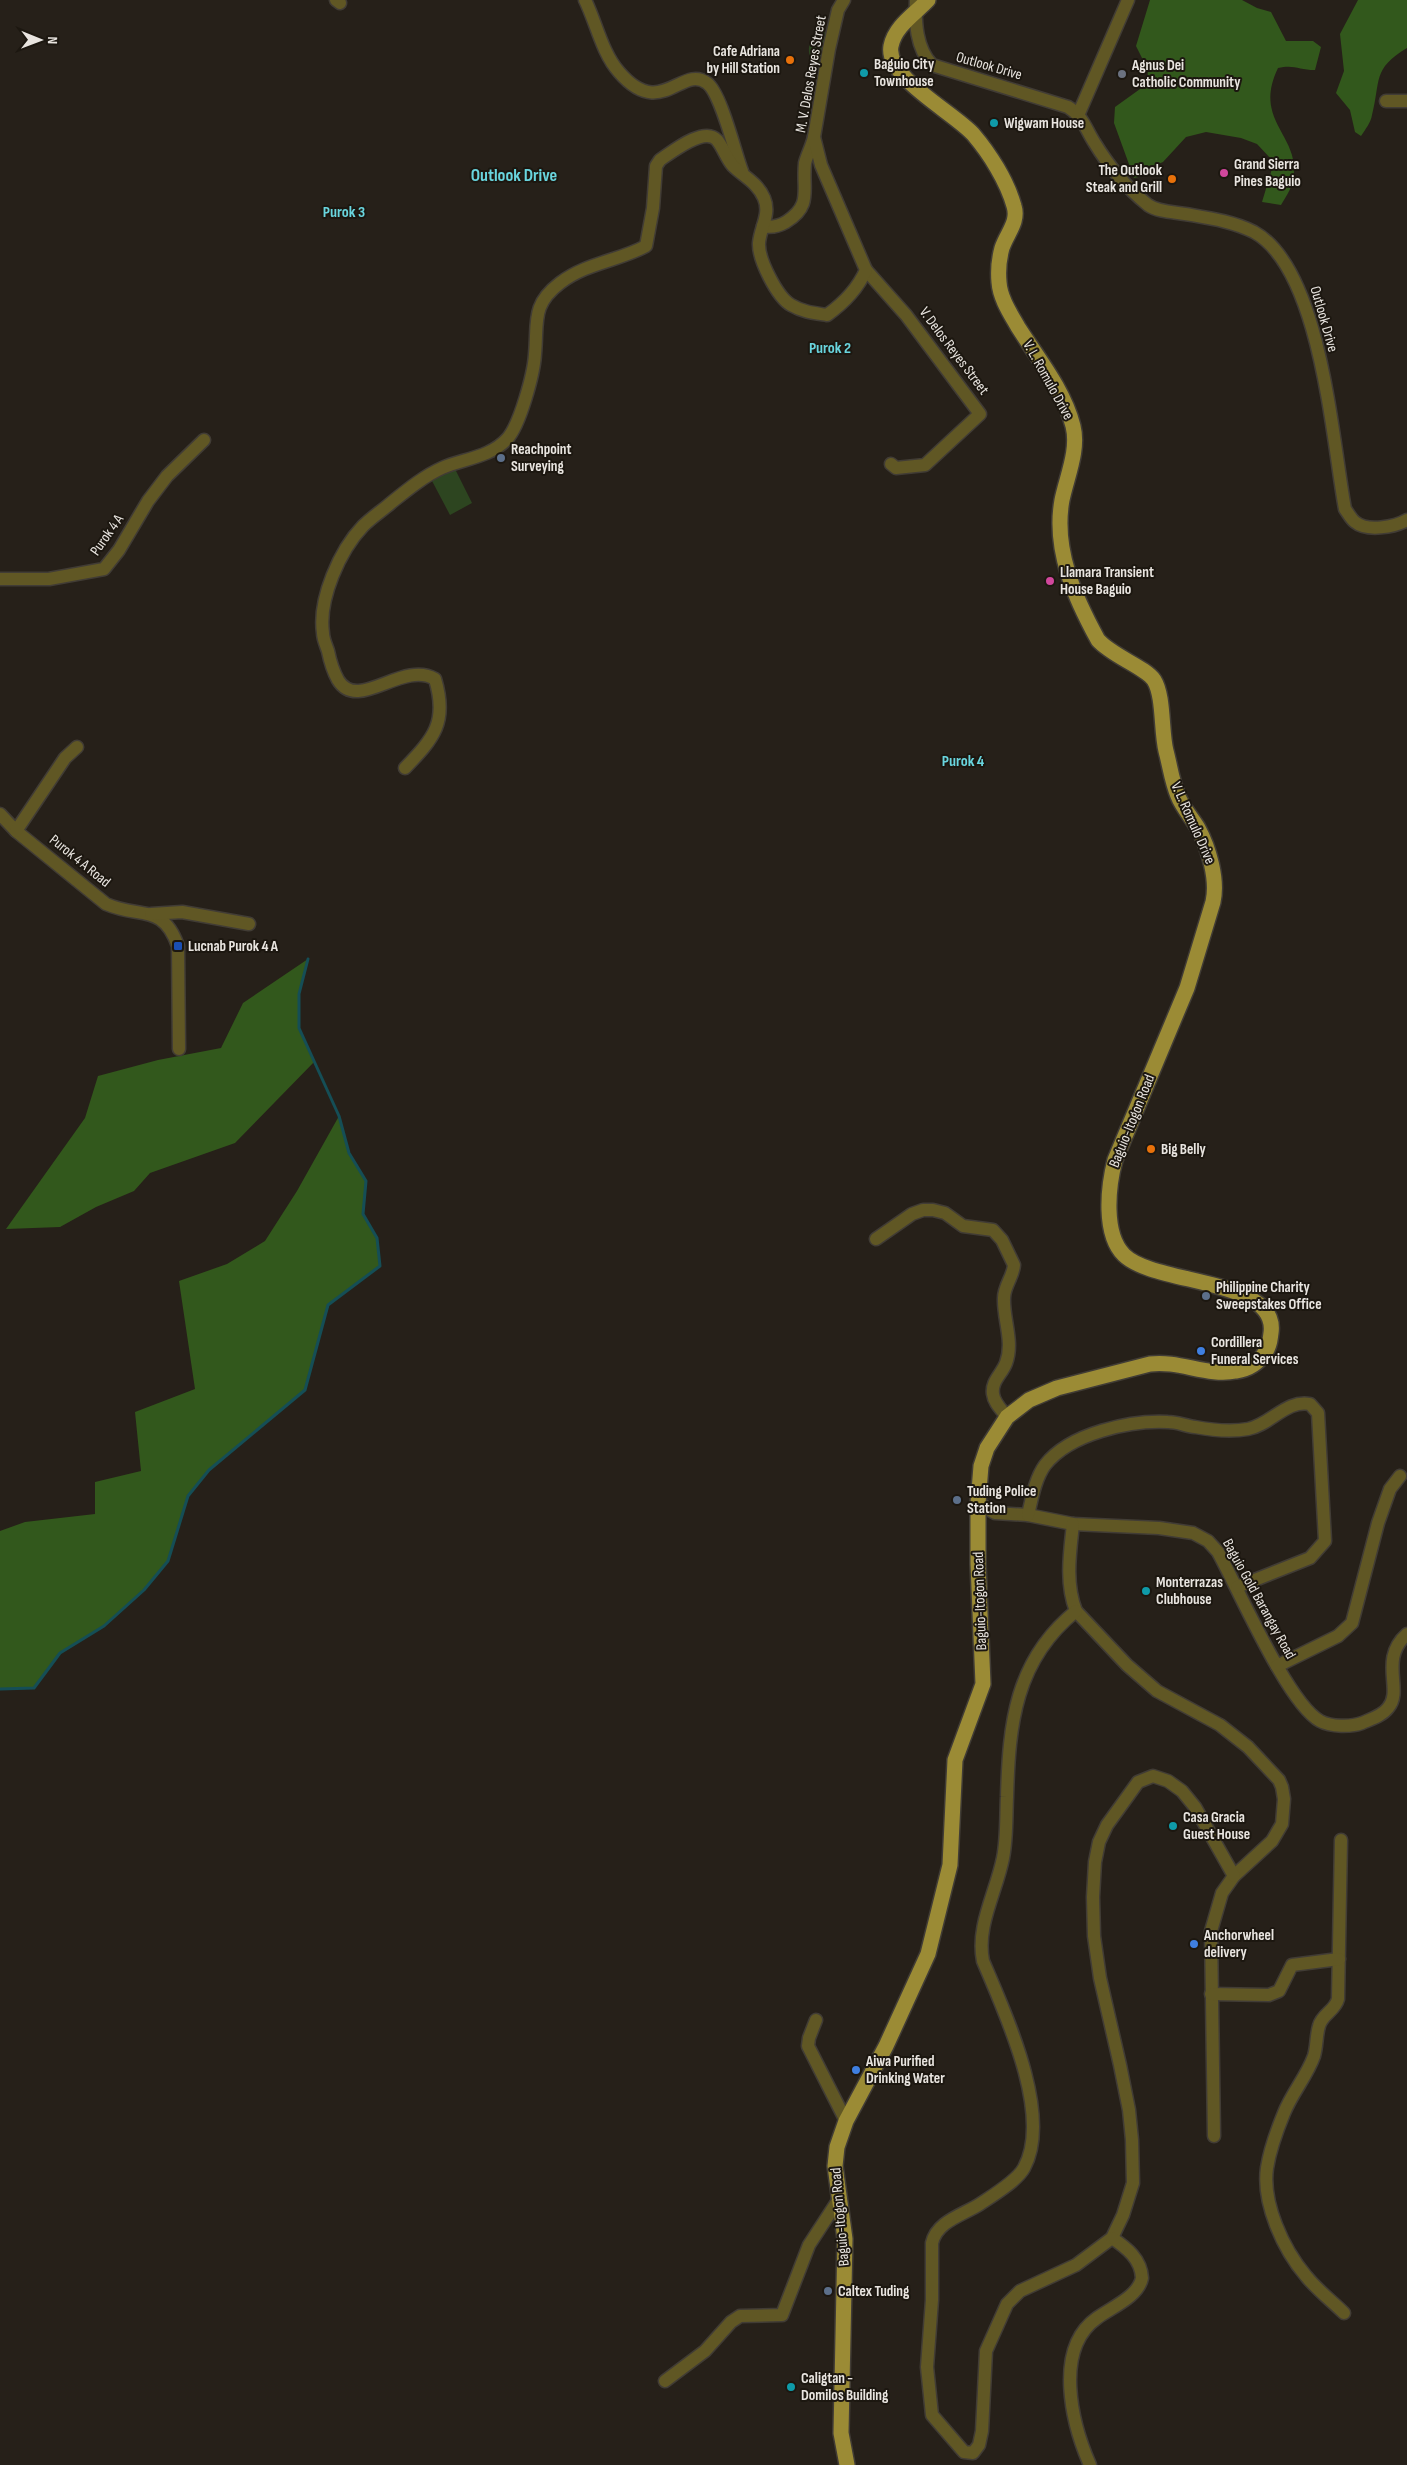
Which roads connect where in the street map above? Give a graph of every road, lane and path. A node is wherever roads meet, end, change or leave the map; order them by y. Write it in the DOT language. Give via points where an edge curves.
graph roads {
  1 [pos="585,0"];
  2 [pos="844,0"];
  3 [pos="928,0"];
  4 [pos="1128,0"];
  5 [pos="916,6"];
  6 [pos="1386,101"];
  7 [pos="1407,101"];
  8 [pos="1079,113"];
  9 [pos="814,137"];
  10 [pos="742,172"];
  11 [pos="763,226"];
  12 [pos="866,270"];
  13 [pos="204,440"];
  14 [pos="890,464"];
  15 [pos="1405,522"];
  16 [pos="0,579"];
  17 [pos="77,747"];
  18 [pos="405,768"];
  19 [pos="0,814"];
  20 [pos="16,831"];
  21 [pos="149,914"];
  22 [pos="249,924"];
  23 [pos="1163,1043"];
  24 [pos="179,1049"];
  25 [pos="876,1239"];
  26 [pos="1007,1417"];
  27 [pos="1400,1476"];
  28 [pos="978,1503"];
  29 [pos="995,1513"];
  30 [pos="1028,1515"];
  31 [pos="978,1522"];
  32 [pos="1073,1524"];
  33 [pos="1237,1587"];
  34 [pos="1076,1611"];
  35 [pos="1407,1634"];
  36 [pos="1277,1666"];
  37 [pos="1341,1840"];
  38 [pos="1234,1876"];
  39 [pos="1339,1959"];
  40 [pos="1211,1994"];
  41 [pos="816,2020"];
  42 [pos="846,2121"];
  43 [pos="1214,2136"];
  44 [pos="839,2199"];
  45 [pos="1112,2238"];
  46 [pos="1344,2313"];
  47 [pos="665,2382"];
  48 [pos="847,2465"];
  49 [pos="1090,2465"];
  1 -- 10 [label="street" via="618,71 633,86 649,94 696,79 711,86 727,122"];
  2 -- 9 [label="street, M. V. Delos Reyes Street" via="838,10 829,49"];
  3 -- 5 [label="main road, V. L. Romulo Drive"];
  4 -- 8 [label="street"];
  5 -- 8 [label="street, Outlook Drive" via="922,52 932,65"];
  5 -- 23 [label="main road, V. L. Romulo Drive" via="894,36 890,48 892,60 901,75 973,134 996,169 1016,212 1016,220 1000,256 999,283 1011,314 1056,388 1073,425 1074,450 1060,518 1066,570 1098,640 1106,649 1148,673 1154,680 1178,797 1199,830 1214,871 1216,888 1213,902 1187,988"];
  6 -- 7 [label="street"];
  8 -- 15 [label="street, Outlook Drive" via="1105,157 1150,207 1240,226 1270,244 1297,284 1312,329 1326,391 1345,509 1356,523 1375,527"];
  9 -- 11 [label="street" via="806,163 804,204 783,224 770,228"];
  9 -- 12 [label="street, M. V. Delos Reyes Street" via="821,165"];
  10 -- 11 [label="street" via="764,199 766,213"];
  10 -- 18 [label="street" via="728,161 716,139 709,136 700,136 660,160 656,166 646,246 629,255 592,264 560,282 545,296 535,317 534,365 528,391 508,438 477,457 441,468 408,489 363,526 340,558 325,602 322,633 338,681 359,692 422,673 435,679 440,697 438,720 430,743"];
  11 -- 12 [label="street" via="759,241 763,268 789,304 803,311 827,314 851,294"];
  12 -- 14 [label="street, V. Delos Reyes Street" via="906,315 980,414 925,465 896,468"];
  13 -- 16 [label="street, Purok 4 A" via="167,476 104,569 49,579"];
  17 -- 20 [label="street" via="65,758"];
  19 -- 20 [label="street, Purok 4 A Road"];
  20 -- 21 [label="street, Purok 4 A Road" via="106,904"];
  21 -- 22 [label="street, Purok 4 A Road" via="182,912"];
  21 -- 24 [label="street, Purok 4 A Road" via="164,920 178,946"];
  23 -- 26 [label="main road, Baguio-Itogon Road" via="1114,1160 1109,1183 1109,1216 1116,1242 1125,1256 1134,1262 1257,1301 1269,1315 1272,1328 1270,1346 1250,1368 1219,1372 1165,1362 1150,1364 1046,1392"];
  25 -- 26 [label="street" via="923,1210 945,1213 963,1226 993,1230 1002,1240 1014,1265 1004,1295 1008,1354 996,1378 993,1394"];
  26 -- 28 [label="main road, Baguio-Itogon Road" via="987,1448 981,1466"];
  27 -- 36 [label="street" via="1390,1489 1378,1523 1352,1623 1338,1636"];
  28 -- 29 [label="street, Baguio Gold Barangay Road"];
  28 -- 31 [label="main road, Baguio-Itogon Road"];
  29 -- 30 [label="street, Baguio Gold Barangay Road"];
  29 -- 31 [label="street"];
  30 -- 32 [label="street, Baguio Gold Barangay Road"];
  30 -- 33 [label="street" via="1037,1480 1046,1463 1061,1450 1102,1430 1150,1422 1170,1422 1196,1428 1249,1429 1288,1408 1303,1402 1310,1404 1318,1413 1325,1541 1310,1558"];
  31 -- 42 [label="main road, Baguio-Itogon Road" via="983,1684 955,1760 950,1865 928,1954 886,2046"];
  32 -- 33 [label="street, Baguio Gold Barangay Road" via="1193,1533 1208,1541 1218,1552"];
  32 -- 34 [label="street" via="1069,1580"];
  33 -- 36 [label="street, Baguio Gold Barangay Road"];
  34 -- 38 [label="street" via="1127,1665 1157,1691 1220,1725 1253,1752 1279,1780 1284,1799 1282,1824 1272,1841"];
  34 -- 45 [label="street" via="1059,1624 1042,1644 1019,1692 1009,1752 1003,1857 982,1928 980,1946 1023,2065 1032,2105 1032,2140 1024,2169 979,2205 947,2223 934,2236 932,2243 927,2366 932,2415 964,2452 973,2453 979,2445 986,2351 1007,2304 1020,2291 1076,2265"];
  35 -- 36 [label="street, Baguio Gold Barangay Road" via="1396,1646 1392,1658 1393,1699 1390,1707 1358,1724 1320,1721 1304,1705"];
  37 -- 39 [label="street"];
  38 -- 40 [label="street" via="1222,1892 1211,1931"];
  38 -- 45 [label="street" via="1195,1807 1182,1791 1153,1776 1138,1782 1107,1825 1099,1842 1093,1897 1094,1936 1132,2140 1133,2184"];
  39 -- 40 [label="street" via="1292,1965 1278,1990 1269,1995"];
  39 -- 46 [label="street" via="1337,2004 1318,2027 1314,2055 1285,2111 1266,2179 1271,2207 1293,2259 1306,2277"];
  40 -- 43 [label="street"];
  41 -- 42 [label="street" via="808,2046"];
  42 -- 44 [label="main road, Baguio-Itogon Road" via="837,2147 835,2166"];
  44 -- 47 [label="street" via="809,2245 782,2315 740,2316 705,2351"];
  44 -- 48 [label="main road, Baguio-Itogon Road" via="845,2239 841,2433"];
  45 -- 49 [label="street" via="1138,2261 1142,2278 1137,2290 1094,2319 1077,2341 1070,2366 1071,2408"];
}
